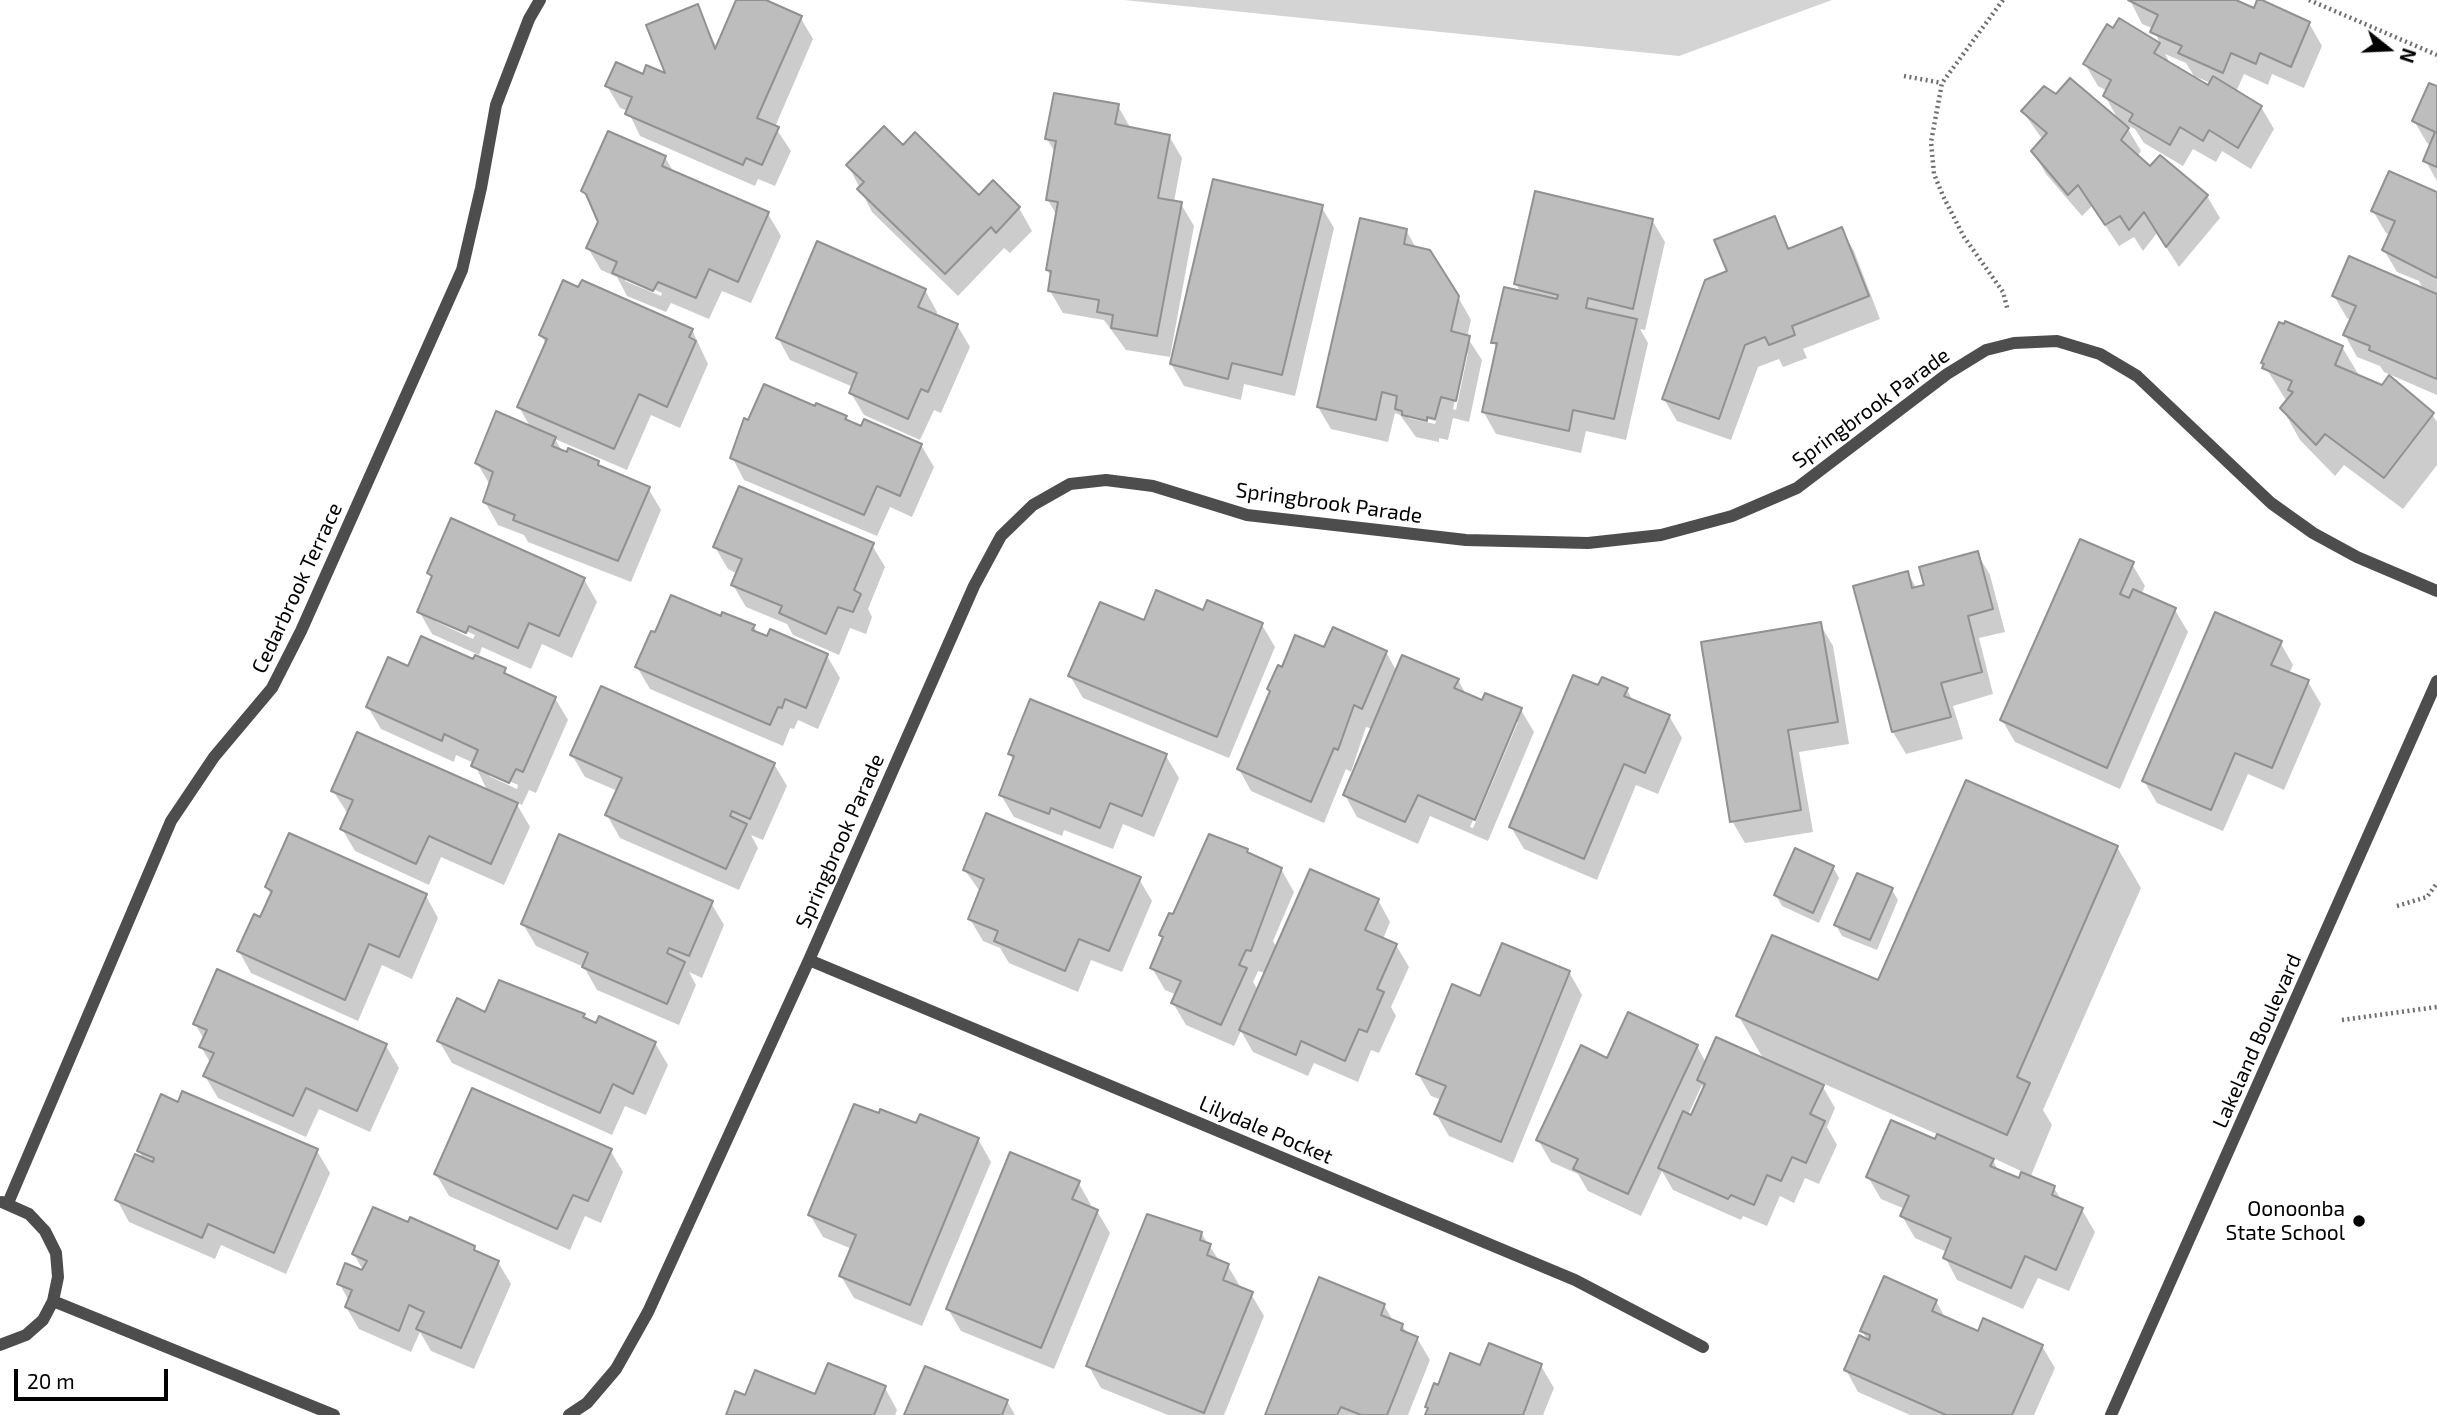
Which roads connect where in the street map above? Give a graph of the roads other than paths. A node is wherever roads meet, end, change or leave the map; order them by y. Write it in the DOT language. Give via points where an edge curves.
graph roads {
  1 [pos="540,0"];
  2 [pos="2437,591"];
  3 [pos="2437,681"];
  4 [pos="809,960"];
  5 [pos="4,1202"];
  6 [pos="53,1301"];
  7 [pos="0,1345"];
  8 [pos="1703,1347"];
  9 [pos="334,1415"];
  10 [pos="569,1415"];
  11 [pos="2111,1415"];
  1 -- 5 [label="street, Cedarbrook Terrace" via="496,105 481,188 456,282 301,631 272,688 214,757 172,821"];
  2 -- 4 [label="street, Springbrook Parade" via="2313,533 2271,503 2137,376 2101,354 2057,341 1986,350 1947,374 1797,488 1732,516 1661,535 1588,543 1466,540 1247,516 1153,486 1106,480 1070,484 1033,505 1001,536 974,586"];
  3 -- 11 [label="street, Lakeland Boulevard"];
  4 -- 8 [label="street, Lilydale Pocket" via="1575,1280"];
  4 -- 10 [label="street, Springbrook Parade" via="648,1312 616,1369 587,1403"];
  5 -- 6 [label="street" via="29,1214 46,1231 56,1253"];
  6 -- 7 [label="street" via="43,1320 26,1335"];
  6 -- 9 [label="street"];
}
